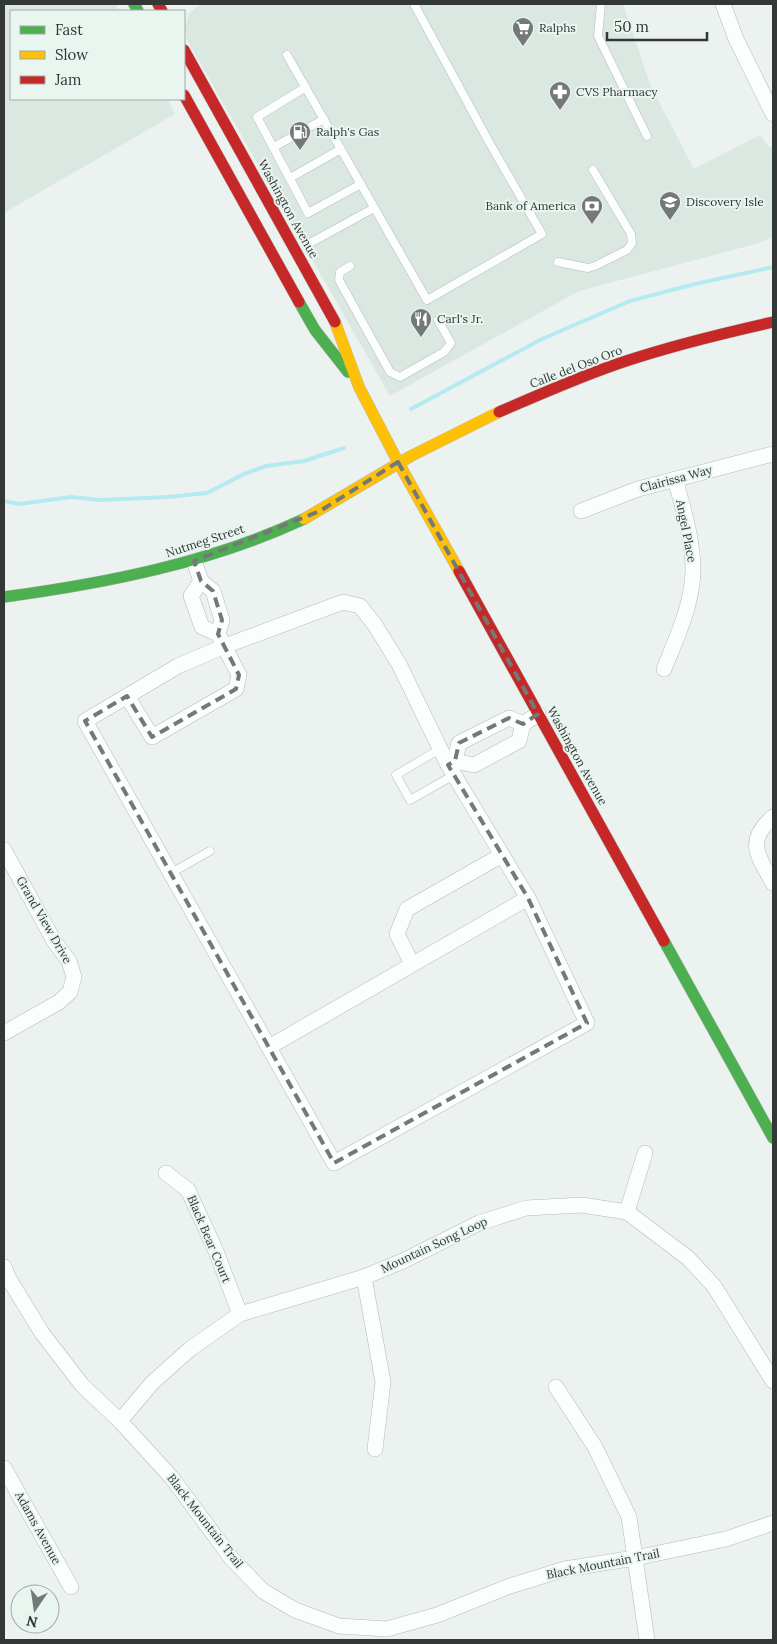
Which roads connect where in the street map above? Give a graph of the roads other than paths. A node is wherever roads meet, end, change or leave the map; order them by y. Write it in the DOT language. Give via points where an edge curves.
graph roads {
  1 [pos="414,4"];
  2 [pos="601,4"];
  3 [pos="723,4"];
  4 [pos="185,52"];
  5 [pos="287,54"];
  6 [pos="306,87"];
  7 [pos="185,92"];
  8 [pos="185,97"];
  9 [pos="773,114"];
  10 [pos="324,119"];
  11 [pos="647,136"];
  12 [pos="274,148"];
  13 [pos="341,149"];
  14 [pos="243,156"];
  15 [pos="592,170"];
  16 [pos="231,178"];
  17 [pos="290,178"];
  18 [pos="360,184"];
  19 [pos="374,208"];
  20 [pos="312,242"];
  21 [pos="296,251"];
  22 [pos="558,262"];
  23 [pos="350,266"];
  24 [pos="438,320"];
  25 [pos="773,322"];
  26 [pos="359,387"];
  27 [pos="773,454"];
  28 [pos="398,462"];
  29 [pos="675,479"];
  30 [pos="581,511"];
  31 [pos="194,560"];
  32 [pos="200,582"];
  33 [pos="4,597"];
  34 [pos="218,606"];
  35 [pos="197,612"];
  36 [pos="222,640"];
  37 [pos="664,669"];
  38 [pos="127,696"];
  39 [pos="538,714"];
  40 [pos="522,724"];
  41 [pos="473,737"];
  42 [pos="440,749"];
  43 [pos="485,759"];
  44 [pos="452,767"];
  45 [pos="773,817"];
  46 [pos="4,850"];
  47 [pos="210,850"];
  48 [pos="502,855"];
  49 [pos="171,873"];
  50 [pos="773,883"];
  51 [pos="528,898"];
  52 [pos="412,964"];
  53 [pos="4,1033"];
  54 [pos="269,1047"];
  55 [pos="773,1138"];
  56 [pos="645,1152"];
  57 [pos="166,1173"];
  58 [pos="627,1212"];
  59 [pos="4,1267"];
  60 [pos="364,1277"];
  61 [pos="240,1314"];
  62 [pos="773,1381"];
  63 [pos="556,1387"];
  64 [pos="120,1421"];
  65 [pos="375,1449"];
  66 [pos="4,1468"];
  67 [pos="773,1523"];
  68 [pos="635,1558"];
  69 [pos="72,1588"];
  70 [pos="338,1633"];
  71 [pos="647,1640"];
  1 -- 19 [label="lane" via="542,234 427,300"];
  2 -- 11 [label="lane" via="598,36"];
  3 -- 9 [label="street" via="736,39"];
  4 -- 14 [label="main road, Washington Avenue"];
  5 -- 6 [label="lane"];
  6 -- 10 [label="lane"];
  6 -- 12 [label="lane" via="258,117"];
  7 -- 14 [label="main road" via="194,98 223,145"];
  8 -- 16 [label="main road, Washington Avenue"];
  10 -- 12 [label="lane"];
  10 -- 13 [label="lane"];
  12 -- 17 [label="lane"];
  13 -- 17 [label="lane"];
  13 -- 18 [label="lane"];
  14 -- 21 [label="main road, Washington Avenue"];
  15 -- 22 [label="lane" via="631,234 632,243 628,250 588,268"];
  16 -- 21 [label="main road" via="248,191 286,251"];
  16 -- 26 [label="main road, Washington Avenue" via="315,330"];
  17 -- 18 [label="lane" via="308,213"];
  18 -- 19 [label="lane"];
  19 -- 20 [label="lane"];
  21 -- 26 [label="main road, Washington Avenue" via="335,321"];
  23 -- 24 [label="lane" via="340,272 339,280 390,372 400,377 444,352 451,343"];
  25 -- 28 [label="main road, Calle del Oso Oro" via="668,348 607,368 533,398"];
  26 -- 28 [label="main road, Washington Avenue"];
  27 -- 29 [label="street, Clairissa Way"];
  28 -- 31 [label="main road, Nutmeg Street" via="320,510 269,534"];
  28 -- 39 [label="main road, Washington Avenue"];
  29 -- 30 [label="street, Clairissa Way"];
  29 -- 37 [label="street, Angel Place" via="688,525 693,567 690,598"];
  31 -- 32 [label="street"];
  31 -- 33 [label="main road, Nutmeg Street" via="81,587"];
  32 -- 34 [label="street" via="213,591"];
  32 -- 35 [label="street" via="191,596"];
  34 -- 35 [label="street"];
  34 -- 36 [label="street"];
  35 -- 36 [label="street" via="202,627"];
  36 -- 38 [label="street"];
  36 -- 38 [label="street" via="239,675 236,689 152,737"];
  36 -- 42 [label="street" via="343,602 360,606 399,664"];
  38 -- 49 [label="street" via="85,721"];
  39 -- 40 [label="street"];
  39 -- 55 [label="main road, Washington Avenue"];
  40 -- 41 [label="street" via="508,718"];
  40 -- 43 [label="street" via="519,741"];
  41 -- 43 [label="street"];
  41 -- 44 [label="street" via="459,743"];
  42 -- 44 [label="street"];
  42 -- 44 [label="lane" via="396,775 410,800"];
  43 -- 44 [label="street" via="474,765"];
  44 -- 48 [label="street"];
  45 -- 50 [label="street" via="764,824 755,842"];
  46 -- 53 [label="street, Grand View Drive" via="54,941 69,961 74,977 70,992 59,1002"];
  47 -- 49 [label="lane"];
  48 -- 51 [label="street"];
  48 -- 52 [label="street" via="407,909 397,934"];
  49 -- 54 [label="street"];
  51 -- 52 [label="street"];
  51 -- 54 [label="street" via="587,1023 334,1162"];
  52 -- 54 [label="street"];
  56 -- 58 [label="street"];
  57 -- 61 [label="street, Black Bear Court" via="188,1190"];
  58 -- 60 [label="street, Mountain Song Loop" via="582,1205 526,1208 479,1223"];
  58 -- 62 [label="street, Mountain Song Loop" via="688,1258 714,1286"];
  59 -- 64 [label="street, Black Mountain Trail" via="42,1334 82,1385"];
  60 -- 61 [label="street, Mountain Song Loop"];
  60 -- 65 [label="street" via="383,1382"];
  61 -- 64 [label="street, Mountain Song Loop" via="190,1349 152,1383"];
  63 -- 68 [label="street" via="595,1448 628,1517"];
  64 -- 70 [label="street, Black Mountain Trail" via="172,1478 232,1559 263,1591"];
  66 -- 69 [label="street, Adams Avenue"];
  67 -- 68 [label="street, Black Mountain Trail" via="726,1539"];
  68 -- 70 [label="street, Black Mountain Trail" via="565,1569 510,1586 437,1615 387,1629"];
  68 -- 71 [label="street"];
}
